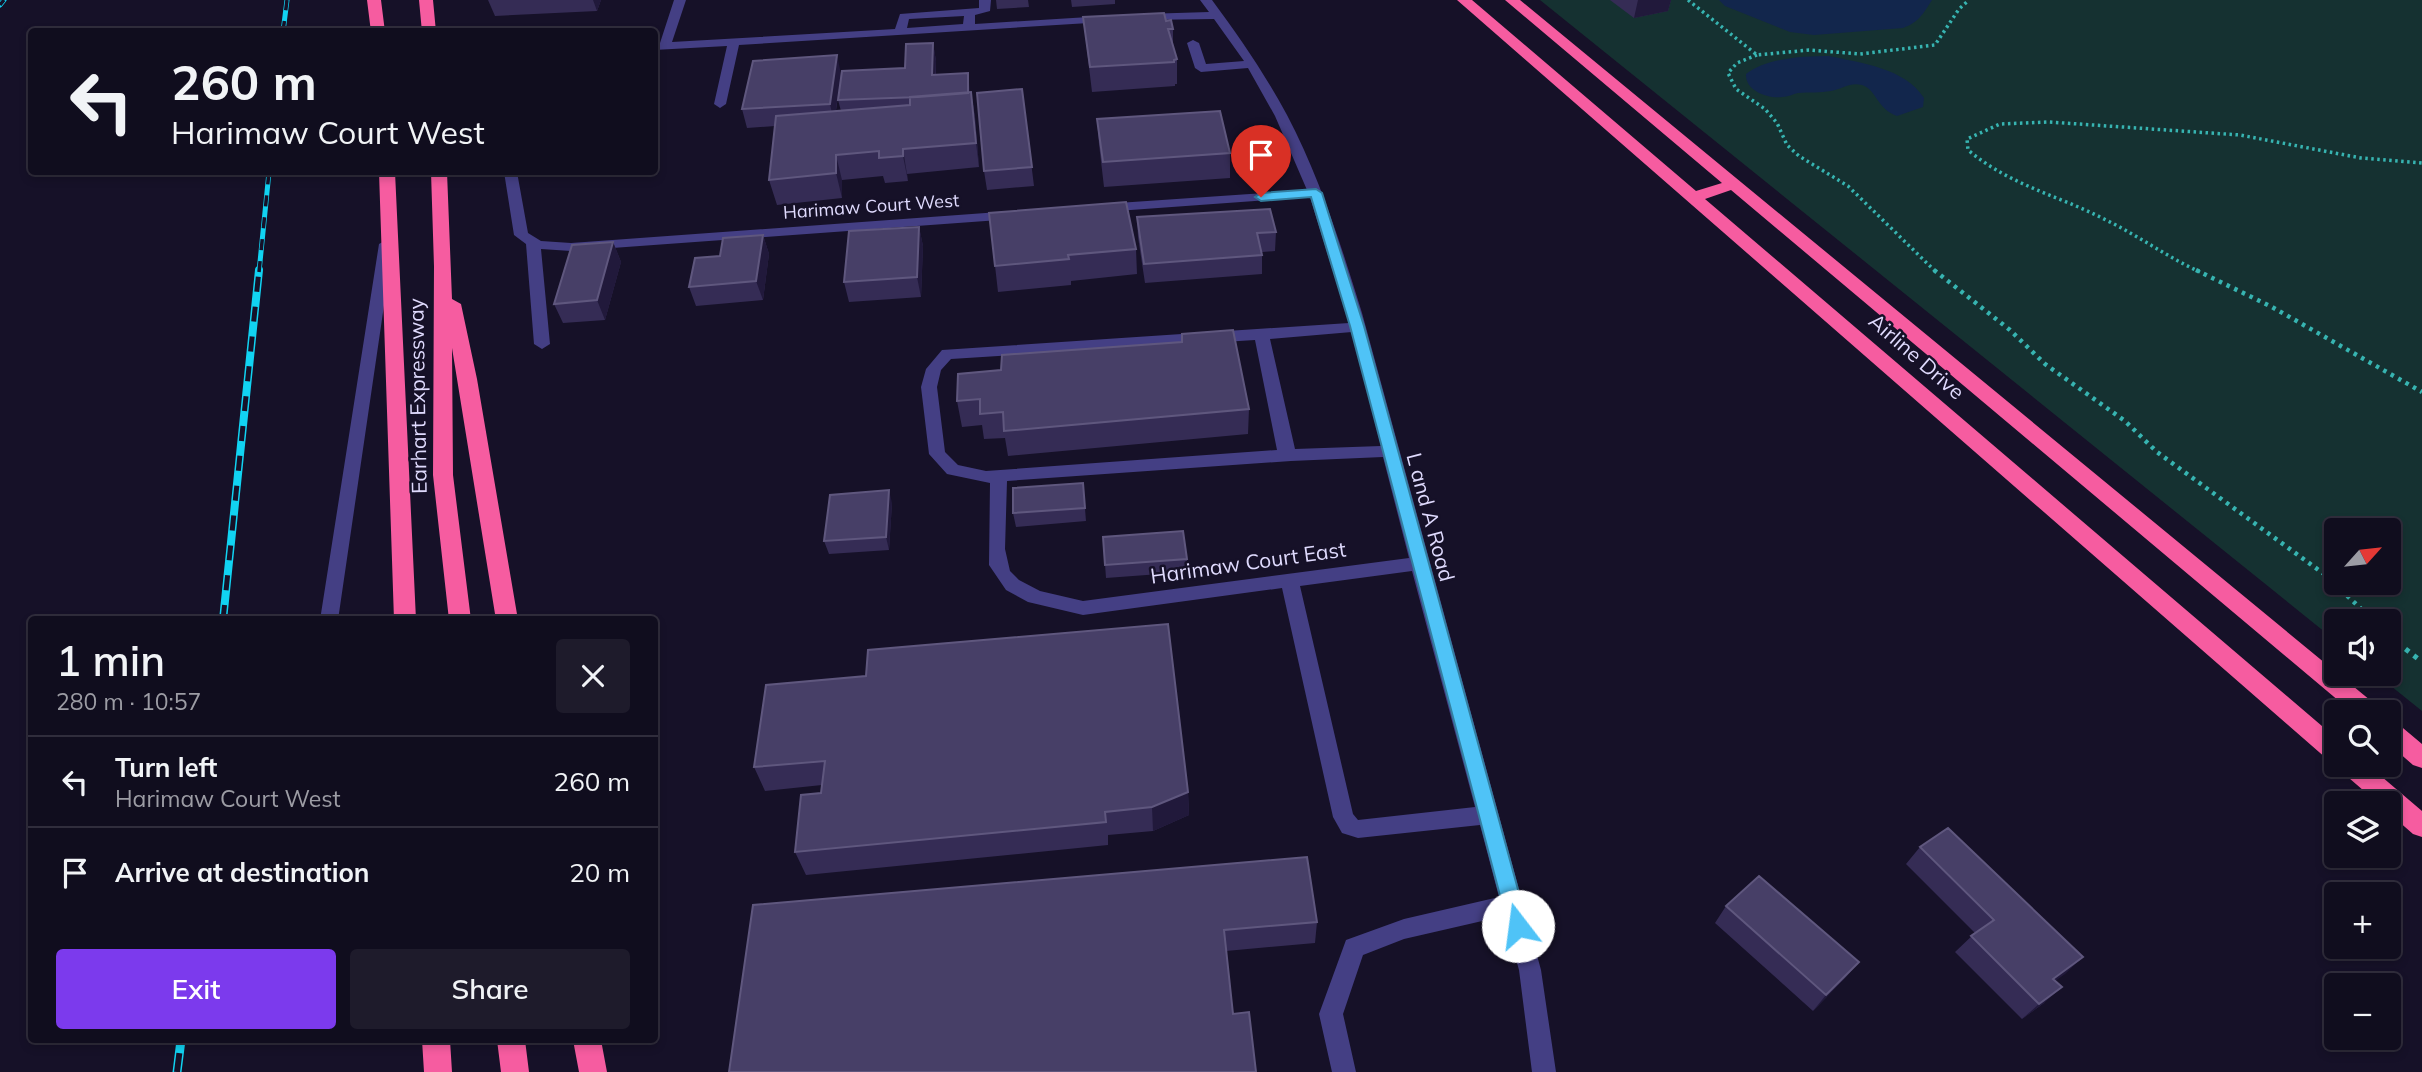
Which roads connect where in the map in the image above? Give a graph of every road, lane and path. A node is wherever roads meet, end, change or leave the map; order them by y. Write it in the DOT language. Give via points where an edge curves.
graph roads {
  1 [pos="374,0"];
  2 [pos="385,0"];
  3 [pos="426,0"];
  4 [pos="680,0"];
  5 [pos="985,0"];
  6 [pos="1206,0"];
  7 [pos="1505,0"];
  8 [pos="1512,0"];
  9 [pos="1688,0"];
  10 [pos="1969,0"];
  11 [pos="1468,4"];
  12 [pos="970,12"];
  13 [pos="1219,15"];
  14 [pos="1114,18"];
  15 [pos="1128,18"];
  16 [pos="969,26"];
  17 [pos="378,28"];
  18 [pos="384,28"];
  19 [pos="429,28"];
  20 [pos="900,32"];
  21 [pos="734,42"];
  22 [pos="1193,43"];
  23 [pos="660,46"];
  24 [pos="1757,55"];
  25 [pos="1251,64"];
  26 [pos="720,104"];
  27 [pos="2422,163"];
  28 [pos="387,175"];
  29 [pos="439,175"];
  30 [pos="511,175"];
  31 [pos="1734,184"];
  32 [pos="1316,193"];
  33 [pos="1693,198"];
  34 [pos="1081,210"];
  35 [pos="1026,214"];
  36 [pos="389,223"];
  37 [pos="533,242"];
  38 [pos="443,266"];
  39 [pos="1357,327"];
  40 [pos="1264,337"];
  41 [pos="542,344"];
  42 [pos="2422,391"];
  43 [pos="1390,451"];
  44 [pos="1288,453"];
  45 [pos="999,477"];
  46 [pos="1419,563"];
  47 [pos="1289,579"];
  48 [pos="2361,609"];
  49 [pos="330,616"];
  50 [pos="405,616"];
  51 [pos="460,616"];
  52 [pos="506,616"];
  53 [pos="2401,645"];
  54 [pos="2422,662"];
  55 [pos="2354,700"];
  56 [pos="2401,740"];
  57 [pos="2324,742"];
  58 [pos="2422,758"];
  59 [pos="2365,777"];
  60 [pos="1488,815"];
  61 [pos="2422,826"];
  62 [pos="1511,904"];
  63 [pos="436,1043"];
  64 [pos="511,1043"];
  65 [pos="588,1043"];
  66 [pos="438,1072"];
  67 [pos="514,1072"];
  68 [pos="593,1072"];
  69 [pos="1344,1072"];
  70 [pos="1544,1072"];
  1 -- 17 [label="highway"];
  2 -- 18 [label="highway"];
  3 -- 19 [label="highway"];
  4 -- 23 [label="street"];
  5 -- 12 [label="street" via="984,11"];
  6 -- 13 [label="street, L and A Road"];
  7 -- 11 [label="highway"];
  8 -- 31 [label="highway, Airline Drive"];
  9 -- 24 [label="path"];
  10 -- 24 [label="path" via="1959,6 1935,45 1860,54 1809,50"];
  11 -- 33 [label="highway, Airline Drive"];
  12 -- 16 [label="street"];
  12 -- 20 [label="street" via="904,16"];
  13 -- 15 [label="street"];
  13 -- 25 [label="street, L and A Road"];
  14 -- 16 [label="street"];
  16 -- 20 [label="street"];
  20 -- 21 [label="street"];
  21 -- 23 [label="street"];
  21 -- 26 [label="street"];
  22 -- 25 [label="street" via="1201,68"];
  24 -- 48 [label="path" via="1737,63 1728,73 1737,89 1777,123 1787,145 1848,186 1942,278 2010,330 2045,364 2125,421 2211,494 2323,574"];
  25 -- 32 [label="street, L and A Road" via="1276,103"];
  27 -- 42 [label="path" via="2365,160 2263,137 2043,120 2020,120 1968,139 1968,150 1990,170 2027,190 2109,221"];
  28 -- 36 [label="highway, Earhart Expressway"];
  29 -- 38 [label="highway, Earhart Expressway"];
  30 -- 37 [label="street" via="521,235"];
  31 -- 33 [label="highway"];
  31 -- 55 [label="highway, Airline Drive"];
  32 -- 34 [label="street"];
  32 -- 39 [label="street, L and A Road"];
  33 -- 57 [label="highway, Airline Drive"];
  35 -- 37 [label="street, Harimaw Court West" via="571,247"];
  36 -- 49 [label="street"];
  36 -- 50 [label="highway, Earhart Expressway"];
  37 -- 41 [label="street"];
  38 -- 51 [label="highway, Earhart Expressway" via="443,475"];
  38 -- 52 [label="highway" via="468,379"];
  39 -- 40 [label="street"];
  39 -- 43 [label="street, L and A Road"];
  40 -- 44 [label="street"];
  40 -- 45 [label="street" via="947,354 934,369 929,387 937,454 953,470"];
  43 -- 44 [label="street"];
  43 -- 46 [label="street, L and A Road"];
  44 -- 45 [label="street"];
  45 -- 47 [label="street, Harimaw Court East" via="997,564 1010,582 1037,599 1083,608"];
  46 -- 47 [label="street, Harimaw Court East"];
  46 -- 60 [label="street, L and A Road"];
  47 -- 60 [label="street" via="1343,817 1349,826 1358,829"];
  53 -- 54 [label="path"];
  56 -- 58 [label="highway"];
  59 -- 61 [label="highway"];
  60 -- 62 [label="street, L and A Road"];
  62 -- 69 [label="street" via="1404,929 1354,948 1331,1014"];
  62 -- 70 [label="street, L and A Road" via="1530,970"];
  63 -- 66 [label="highway"];
  64 -- 67 [label="highway"];
  65 -- 68 [label="highway"];
}
